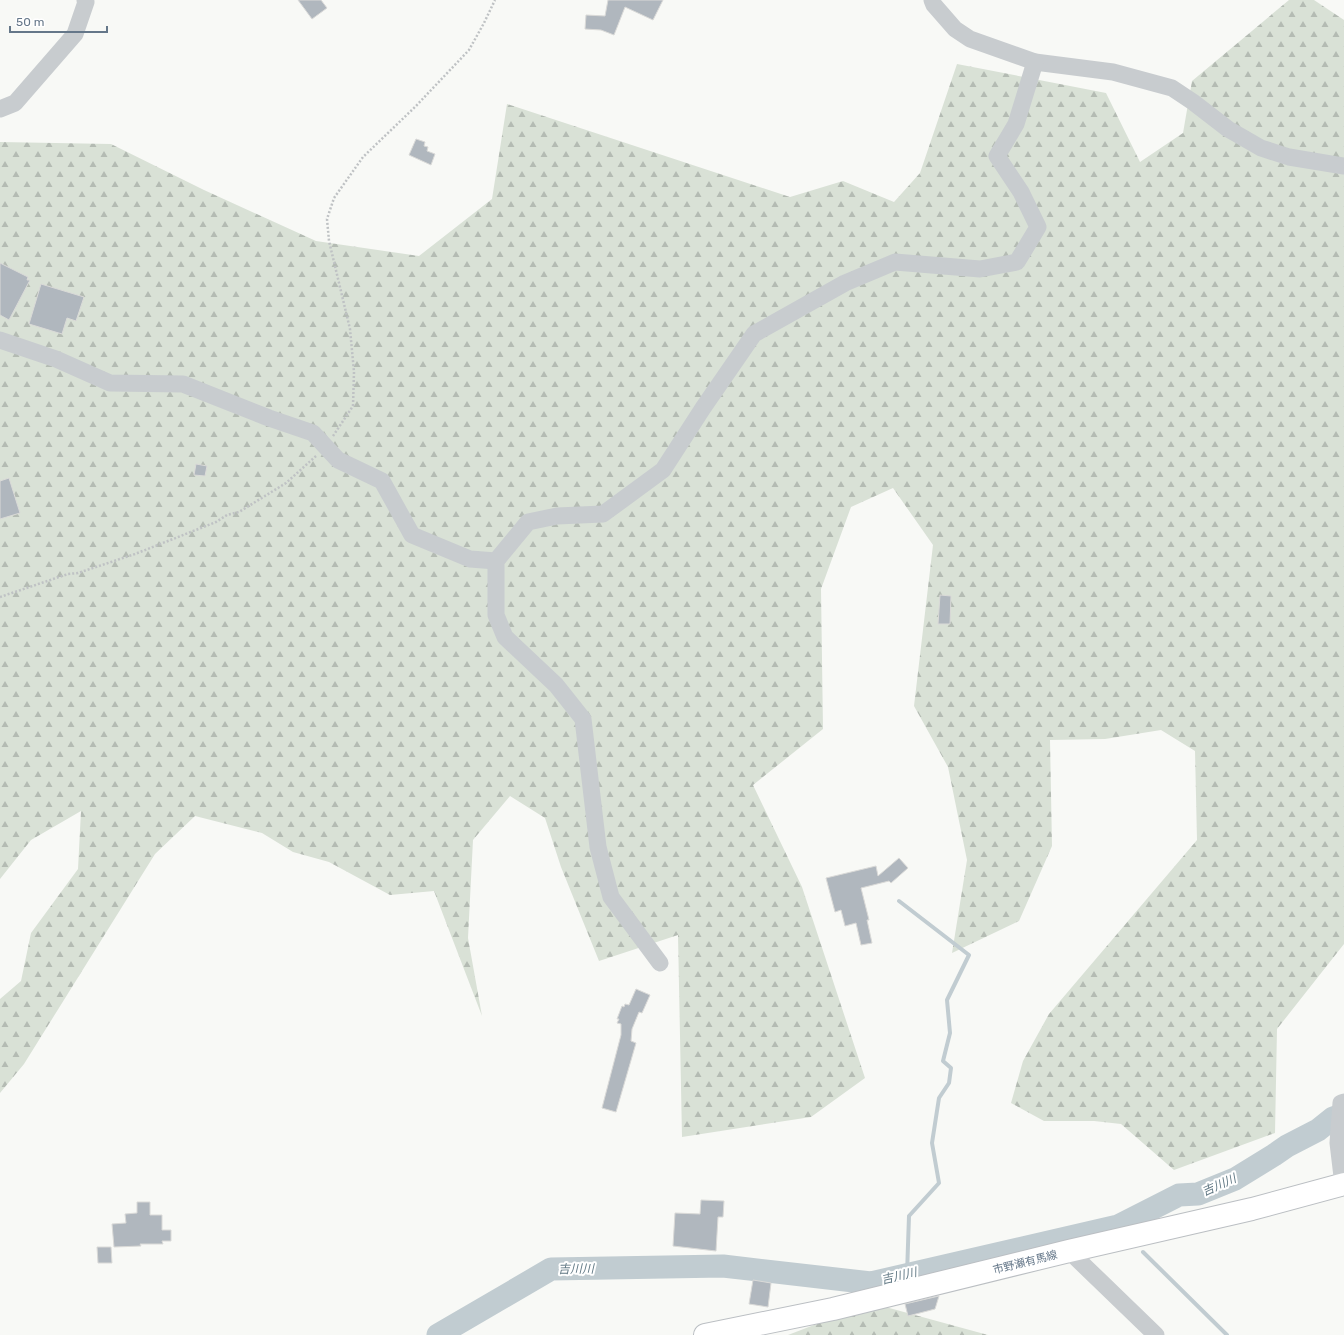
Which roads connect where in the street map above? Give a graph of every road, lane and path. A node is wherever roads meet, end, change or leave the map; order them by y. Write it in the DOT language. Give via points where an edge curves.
graph roads {
  1 [pos="85,0"];
  2 [pos="495,0"];
  3 [pos="932,0"];
  4 [pos="1035,62"];
  5 [pos="0,109"];
  6 [pos="1344,166"];
  7 [pos="0,340"];
  8 [pos="325,447"];
  9 [pos="496,561"];
  10 [pos="0,597"];
  11 [pos="660,963"];
  12 [pos="1344,1102"];
  13 [pos="1344,1185"];
  14 [pos="1069,1251"];
  15 [pos="705,1335"];
  16 [pos="1156,1335"];
  1 -- 5 [label="street" via="75,34 15,103"];
  2 -- 8 [label="path" via="469,50 363,157 334,198 327,219 329,241 350,329 354,372 353,406"];
  3 -- 4 [label="street" via="955,29 970,39"];
  4 -- 6 [label="street" via="1113,72 1172,88 1228,129 1261,148"];
  4 -- 9 [label="street" via="1016,124 997,156 1021,192 1038,227 1017,262 980,269 894,262 844,283 754,334 663,470 603,514 557,516 528,522"];
  7 -- 8 [label="street" via="56,359 110,383 183,384 313,433"];
  8 -- 9 [label="street" via="338,460 382,481 412,535 470,559"];
  8 -- 10 [label="path" via="286,483 239,512 135,554"];
  9 -- 11 [label="street" via="496,615 505,637 556,685 584,719 598,847 611,897"];
  12 -- 13 [label="street" via="1341,1103 1338,1143"];
  13 -- 14 [label="main road, 市野瀬有馬線"];
  14 -- 15 [label="main road, 市野瀬有馬線" via="833,1309"];
  14 -- 16 [label="street"];
}
